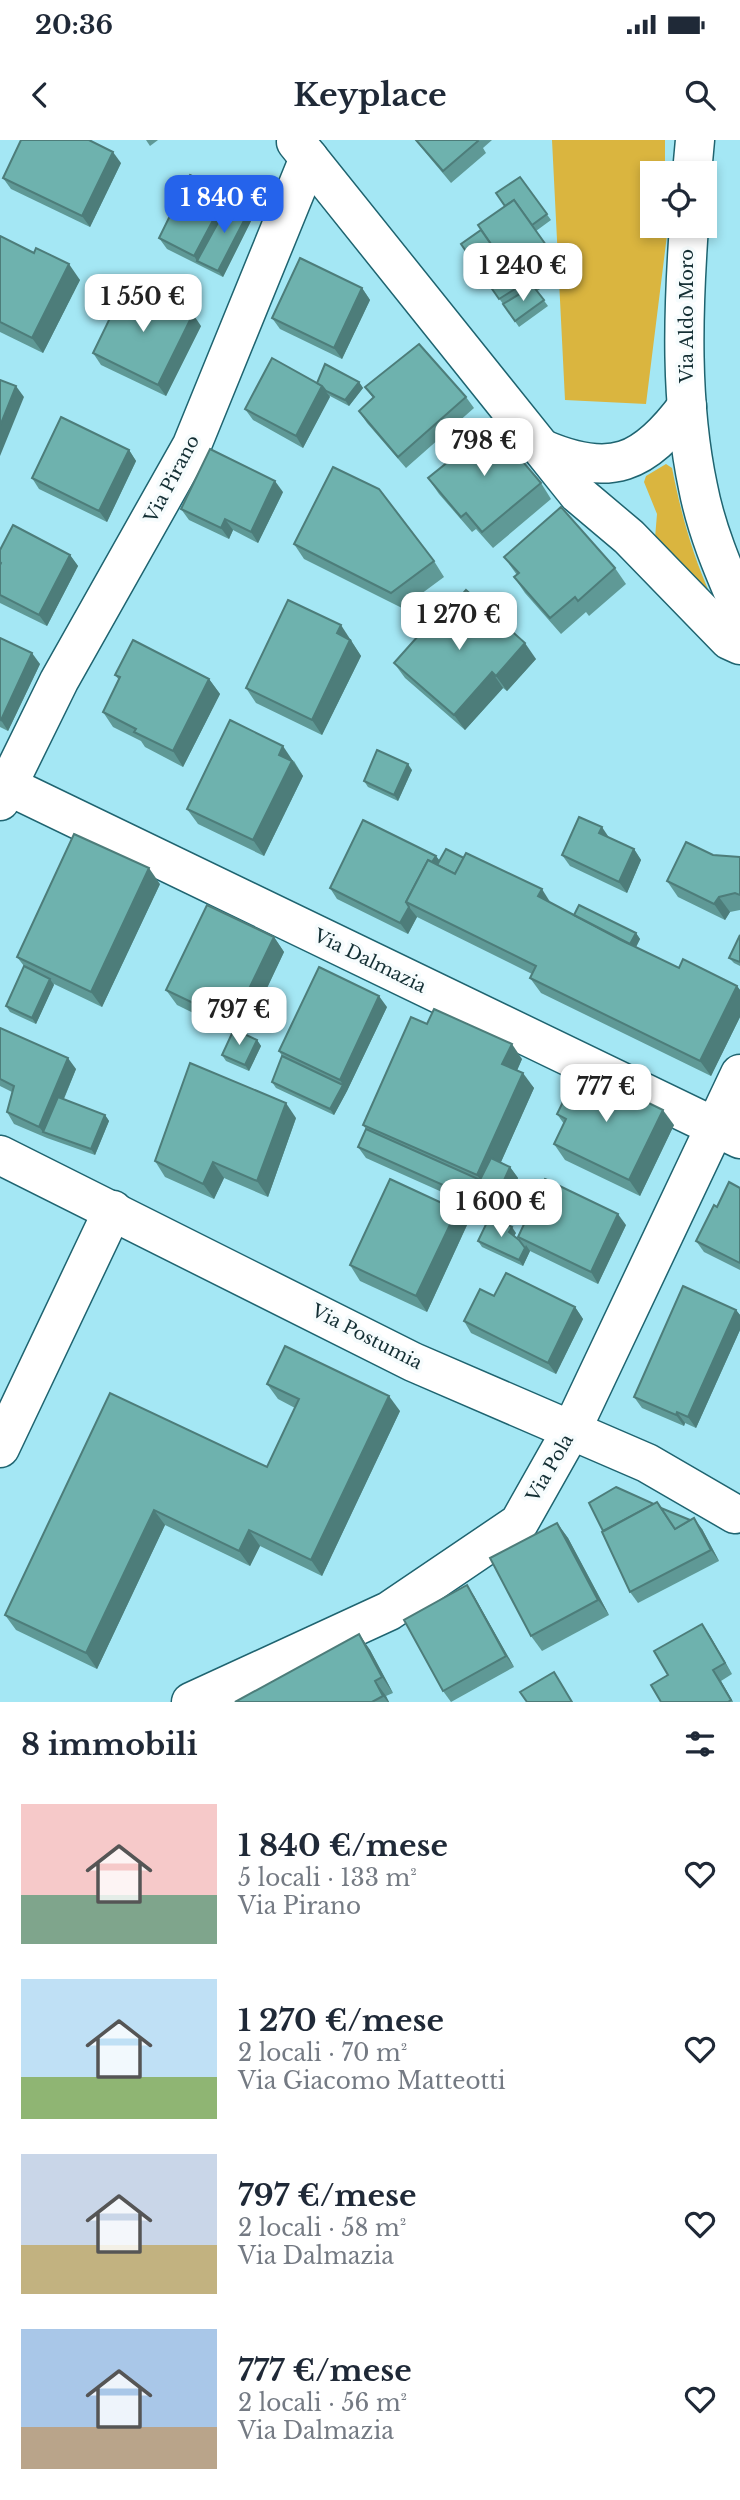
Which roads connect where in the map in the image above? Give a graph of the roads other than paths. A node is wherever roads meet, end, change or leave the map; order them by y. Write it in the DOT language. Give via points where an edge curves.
graph roads {
  1 [pos="695,140"];
  2 [pos="302,149"];
  3 [pos="693,161"];
  4 [pos="688,238"];
  5 [pos="687,406"];
  6 [pos="543,449"];
  7 [pos="740,608"];
  8 [pos="740,645"];
  9 [pos="2,790"];
  10 [pos="740,1074"];
  11 [pos="728,1133"];
  12 [pos="0,1155"];
  13 [pos="113,1210"];
  14 [pos="572,1429"];
  15 [pos="0,1448"];
  16 [pos="735,1514"];
  17 [pos="191,1702"];
  1 -- 3 [label="street"];
  2 -- 6 [label="street"];
  2 -- 9 [label="street, Via Pirano" via="192,445"];
  4 -- 5 [label="street, Via Aldo Moro" via="684,288"];
  5 -- 6 [label="street" via="665,436 616,463 594,465"];
  5 -- 7 [label="street, Via Aldo Moro" via="698,487 711,537"];
  6 -- 8 [label="street" via="579,494 629,537 729,640"];
  9 -- 11 [label="street, Via Dalmazia"];
  10 -- 11 [label="street, Via Pola"];
  11 -- 14 [label="street, Via Pola"];
  12 -- 13 [label="street, Via Postumia"];
  13 -- 14 [label="street, Via Postumia" via="413,1362"];
  13 -- 15 [label="street"];
  14 -- 16 [label="street, Via Postumia" via="647,1463"];
  14 -- 17 [label="street, Via Pola" via="519,1523 389,1611"];
}
